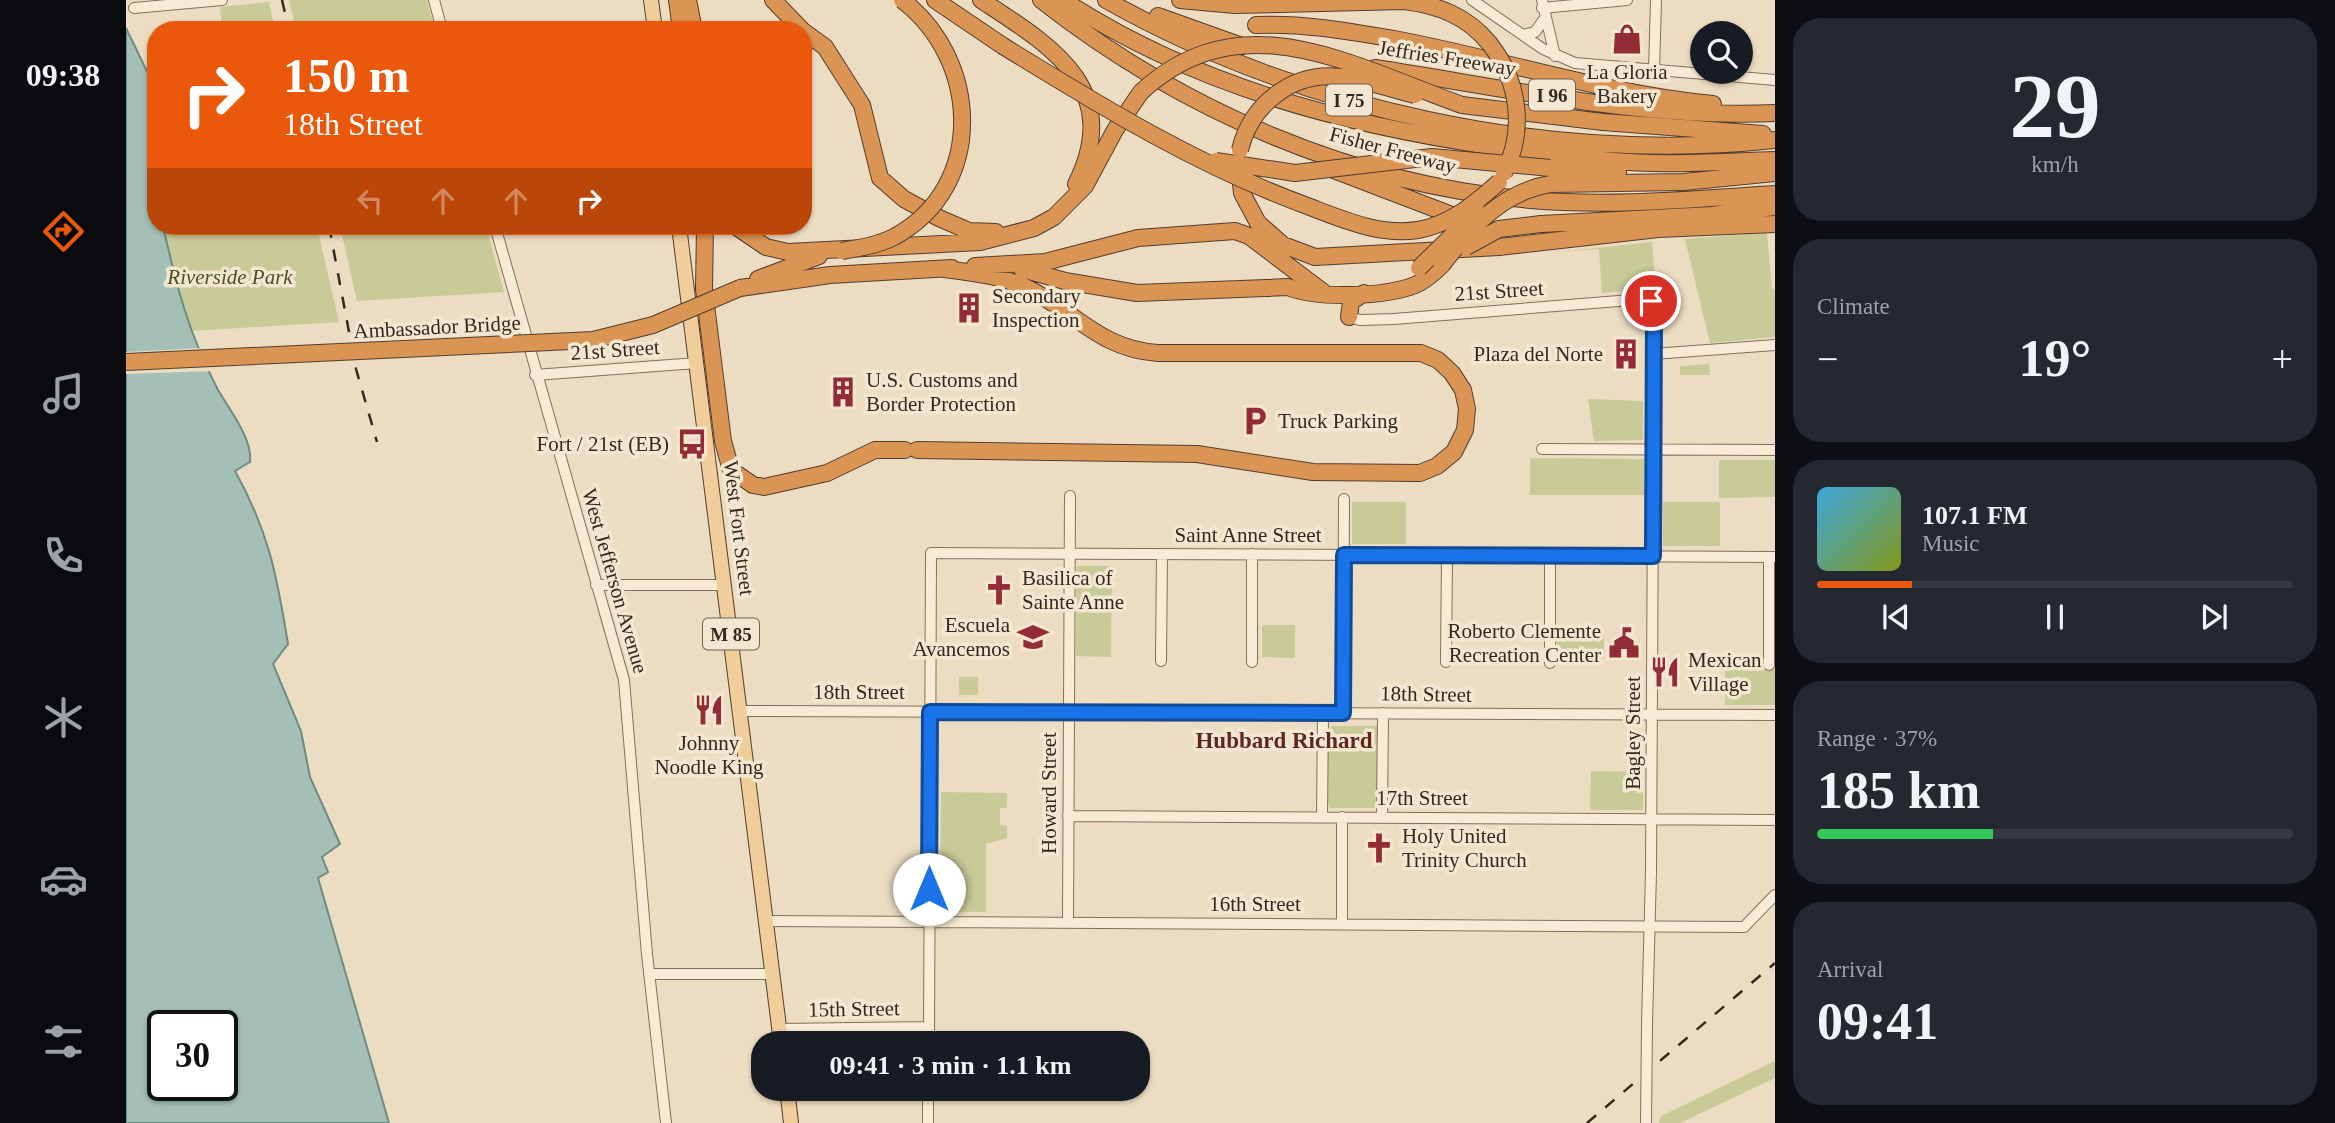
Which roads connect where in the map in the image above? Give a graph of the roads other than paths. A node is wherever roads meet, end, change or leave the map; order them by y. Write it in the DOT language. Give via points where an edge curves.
graph roads {
  1 [pos="222,0"];
  2 [pos="434,0"];
  3 [pos="651,0"];
  4 [pos="677,0"];
  5 [pos="688,0"];
  6 [pos="772,0"];
  7 [pos="887,0"];
  8 [pos="902,0"];
  9 [pos="934,0"];
  10 [pos="984,0"];
  11 [pos="1041,0"];
  12 [pos="1063,0"];
  13 [pos="1106,0"];
  14 [pos="1121,0"];
  15 [pos="1180,0"];
  16 [pos="1472,0"];
  17 [pos="1628,0"];
  18 [pos="1656,0"];
  19 [pos="134,8"];
  20 [pos="1543,9"];
  21 [pos="440,21"];
  22 [pos="653,21"];
  23 [pos="680,21"];
  24 [pos="692,21"];
  25 [pos="793,21"];
  26 [pos="1256,25"];
  27 [pos="1523,35"];
  28 [pos="812,37"];
  29 [pos="1555,56"];
  30 [pos="1654,71"];
  31 [pos="1775,80"];
  32 [pos="1175,89"];
  33 [pos="1462,105"];
  34 [pos="1775,111"];
  35 [pos="1775,138"];
  36 [pos="1168,144"];
  37 [pos="1774,169"];
  38 [pos="1550,176"];
  39 [pos="1499,181"];
  40 [pos="1775,194"];
  41 [pos="1775,207"];
  42 [pos="1064,208"];
  43 [pos="1775,224"];
  44 [pos="1023,233"];
  45 [pos="497,235"];
  46 [pos="680,235"];
  47 [pos="705,235"];
  48 [pos="748,235"];
  49 [pos="1557,239"];
  50 [pos="842,251"];
  51 [pos="995,265"];
  52 [pos="1441,266"];
  53 [pos="944,269"];
  54 [pos="740,288"];
  55 [pos="1374,291"];
  56 [pos="1327,293"];
  57 [pos="1651,301"];
  58 [pos="1349,317"];
  59 [pos="1775,345"];
  60 [pos="1653,354"];
  61 [pos="126,362"];
  62 [pos="697,363"];
  63 [pos="535,374"];
  64 [pos="1542,449"];
  65 [pos="1653,450"];
  66 [pos="1775,450"];
  67 [pos="1070,496"];
  68 [pos="1344,499"];
  69 [pos="1070,554"];
  70 [pos="1162,554"];
  71 [pos="1252,554"];
  72 [pos="1344,555"];
  73 [pos="1447,555"];
  74 [pos="1550,555"];
  75 [pos="1653,556"];
  76 [pos="1772,557"];
  77 [pos="596,585"];
  78 [pos="725,585"];
  79 [pos="1161,661"];
  80 [pos="1252,662"];
  81 [pos="1446,662"];
  82 [pos="1550,663"];
  83 [pos="1769,664"];
  84 [pos="740,711"];
  85 [pos="930,712"];
  86 [pos="1069,712"];
  87 [pos="1323,713"];
  88 [pos="1343,713"];
  89 [pos="1383,713"];
  90 [pos="1652,715"];
  91 [pos="1775,715"];
  92 [pos="1068,816"];
  93 [pos="1322,817"];
  94 [pos="1342,817"];
  95 [pos="1382,817"];
  96 [pos="1651,819"];
  97 [pos="1775,820"];
  98 [pos="1775,895"];
  99 [pos="766,920"];
  100 [pos="929,922"];
  101 [pos="1068,923"];
  102 [pos="1342,924"];
  103 [pos="1649,926"];
  104 [pos="649,974"];
  105 [pos="773,974"];
  106 [pos="929,1027"];
  107 [pos="780,1031"];
  108 [pos="863,1031"];
  109 [pos="929,1031"];
  110 [pos="788,1101"];
  111 [pos="928,1101"];
  112 [pos="666,1123"];
  113 [pos="791,1123"];
  114 [pos="928,1123"];
  115 [pos="1646,1123"];
  1 -- 19 [label="street"];
  2 -- 21 [label="street"];
  3 -- 22 [label="main road"];
  4 -- 23 [label="highway"];
  5 -- 24 [label="highway"];
  6 -- 25 [label="highway"];
  7 -- 50 [label="highway, bridge" via="917,25 941,60 953,100 952,139 939,180 916,211 881,236"];
  8 -- 50 [label="highway, bridge" via="938,36 959,83 963,126 956,161 937,199 911,226 879,243"];
  9 -- 36 [label="highway, bridge"];
  10 -- 42 [label="highway" via="1064,59 1086,98 1088,152"];
  11 -- 32 [label="highway, Fisher Freeway" via="1105,47"];
  12 -- 37 [label="highway" via="1147,48 1211,76 1293,104 1409,134 1612,161"];
  13 -- 35 [label="highway, Fisher Freeway / I 75" via="1175,36 1294,85 1424,118 1561,140 1664,146"];
  14 -- 34 [label="highway, Jeffries Freeway / I 96" via="1191,30 1265,51 1628,107 1688,113"];
  15 -- 39 [label="highway, bridge" via="1235,5 1404,1 1460,18 1489,43 1509,75 1517,107 1514,146"];
  16 -- 27 [label="street"];
  17 -- 20 [label="street"];
  18 -- 30 [label="street"];
  20 -- 27 [label="street" via="1535,32"];
  20 -- 29 [label="street"];
  26 -- 33 [label="highway, bridge" via="1311,35 1416,88"];
  26 -- 34 [label="highway" via="1290,23 1345,30 1459,51 1652,97"];
  26 -- 42 [label="highway, bridge" via="1216,32 1163,65 1115,130 1085,187"];
  27 -- 29 [label="street"];
  28 -- 44 [label="highway" via="825,47 862,105 880,178 904,199 969,231"];
  29 -- 30 [label="street" via="1575,63"];
  30 -- 31 [label="street"];
  32 -- 40 [label="highway, Fisher Freeway" via="1310,150 1454,189 1530,200 1601,202"];
  32 -- 49 [label="highway" via="1219,122 1385,191 1493,230"];
  33 -- 35 [label="highway"];
  33 -- 49 [label="highway, bridge" via="1352,79 1316,77 1291,85 1270,98 1252,119 1240,150 1240,184 1252,214 1274,239 1304,255 1336,258"];
  36 -- 38 [label="highway, bridge" via="1229,164 1296,173 1432,157"];
  36 -- 39 [label="highway, bridge" via="1285,198 1391,231 1443,223 1469,208"];
  37 -- 38 [label="highway" via="1684,182"];
  38 -- 52 [label="highway, bridge" via="1502,203"];
  39 -- 56 [label="highway, bridge" via="1477,211 1419,268 1394,280 1332,285"];
  41 -- 52 [label="highway, bridge" via="1541,224 1491,232"];
  42 -- 44 [label="highway"];
  43 -- 49 [label="highway"];
  44 -- 48 [label="highway" via="980,242 788,252 766,247"];
  45 -- 63 [label="street, West Jefferson Avenue"];
  46 -- 62 [label="main road, West Fort Street / M 85"];
  47 -- 53 [label="highway" via="704,289 723,441 731,470 760,487 827,473 875,450 1197,454 1313,472 1411,474 1429,471 1447,460 1465,430 1467,409 1458,380 1437,360 1421,353 1147,352 1107,340 1016,283"];
  50 -- 54 [label="highway"];
  51 -- 53 [label="highway"];
  51 -- 56 [label="highway" via="1145,294 1288,286 1301,292"];
  51 -- 56 [label="highway" via="1045,262 1138,238 1238,231"];
  52 -- 55 [label="highway" via="1417,284"];
  53 -- 54 [label="highway" via="830,275"];
  54 -- 61 [label="highway, Ambassador Bridge, bridge" via="653,326 593,340"];
  55 -- 56 [label="highway"];
  55 -- 58 [label="highway" via="1354,299"];
  56 -- 58 [label="highway"];
  57 -- 58 [label="street, 21st Street" via="1394,319"];
  57 -- 60 [label="street, Bagley Street"];
  59 -- 60 [label="street"];
  60 -- 65 [label="street, Bagley Street"];
  62 -- 63 [label="street, 21st Street"];
  62 -- 78 [label="main road, West Fort Street / M 85"];
  63 -- 77 [label="street, West Jefferson Avenue"];
  64 -- 65 [label="street"];
  65 -- 66 [label="street"];
  65 -- 75 [label="street, Bagley Street"];
  67 -- 69 [label="street, Howard Street"];
  68 -- 72 [label="street"];
  69 -- 70 [label="street, Saint Anne Street"];
  69 -- 85 [label="street, Saint Anne Street" via="931,553"];
  69 -- 86 [label="street, Howard Street"];
  70 -- 71 [label="street, Saint Anne Street"];
  70 -- 79 [label="street"];
  71 -- 72 [label="street, Saint Anne Street"];
  71 -- 80 [label="street"];
  72 -- 73 [label="street, Saint Anne Street"];
  72 -- 88 [label="street"];
  73 -- 74 [label="street, Saint Anne Street"];
  73 -- 81 [label="street"];
  74 -- 75 [label="street, Saint Anne Street"];
  74 -- 82 [label="street"];
  75 -- 76 [label="street, Saint Anne Street"];
  75 -- 90 [label="street, Bagley Street"];
  76 -- 83 [label="street"];
  77 -- 78 [label="street"];
  77 -- 104 [label="street, West Jefferson Avenue" via="624,680"];
  78 -- 84 [label="main road, West Fort Street / M 85"];
  84 -- 85 [label="street, 18th Street"];
  84 -- 99 [label="main road, West Fort Street / M 85"];
  85 -- 86 [label="street, 18th Street"];
  85 -- 100 [label="street"];
  86 -- 87 [label="street, 18th Street"];
  86 -- 92 [label="street, Howard Street"];
  87 -- 88 [label="street, 18th Street"];
  87 -- 93 [label="street"];
  88 -- 89 [label="street, 18th Street"];
  89 -- 90 [label="street, 18th Street"];
  89 -- 95 [label="street"];
  90 -- 91 [label="street, 18th Street"];
  90 -- 96 [label="street, Bagley Street"];
  92 -- 93 [label="street, 17th Street"];
  92 -- 101 [label="street, Howard Street"];
  93 -- 94 [label="street, 17th Street"];
  94 -- 95 [label="street, 17th Street"];
  94 -- 102 [label="street"];
  95 -- 96 [label="street, 17th Street"];
  96 -- 97 [label="street, 17th Street"];
  96 -- 103 [label="street, Bagley Street"];
  98 -- 103 [label="street, 16th Street" via="1744,927"];
  99 -- 100 [label="street, 16th Street"];
  99 -- 105 [label="main road, West Fort Street / M 85"];
  100 -- 101 [label="street, 16th Street"];
  100 -- 106 [label="street"];
  101 -- 102 [label="street, 16th Street"];
  102 -- 103 [label="street, 16th Street"];
  103 -- 115 [label="street, Bagley Street, bridge"];
  104 -- 105 [label="street"];
  104 -- 112 [label="street, West Jefferson Avenue"];
  105 -- 107 [label="main road, West Fort Street / M 85"];
  106 -- 108 [label="street, 15th Street"];
  106 -- 109 [label="street"];
  110 -- 113 [label="main road"];
  111 -- 114 [label="street"];
}
